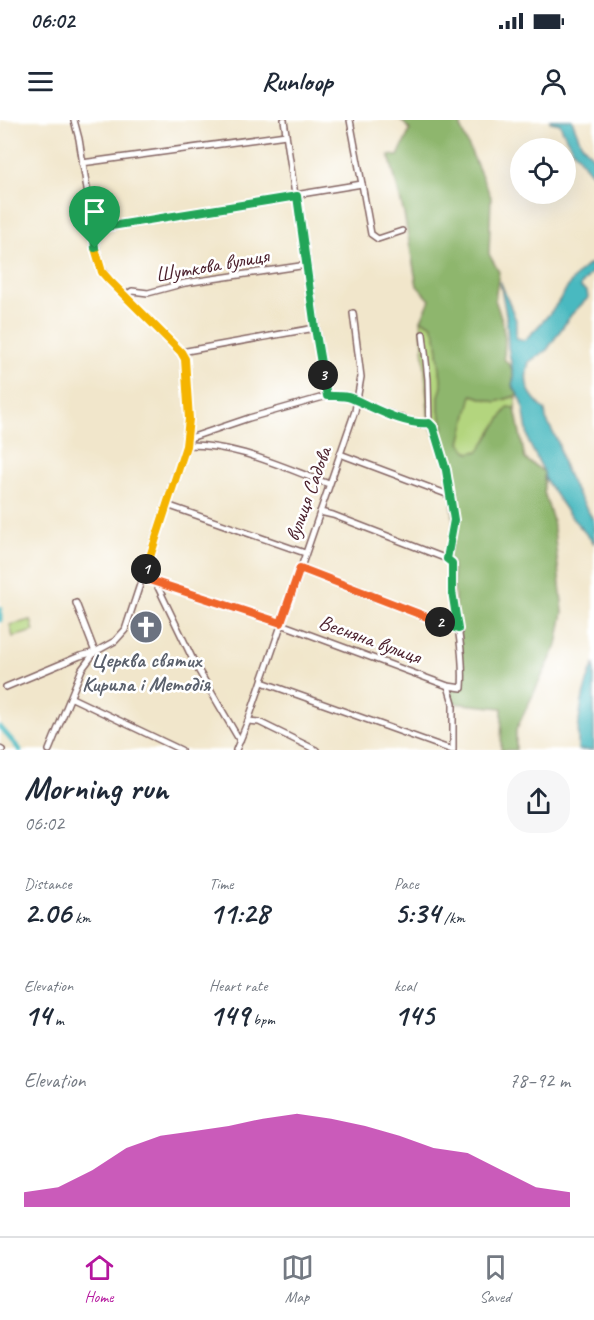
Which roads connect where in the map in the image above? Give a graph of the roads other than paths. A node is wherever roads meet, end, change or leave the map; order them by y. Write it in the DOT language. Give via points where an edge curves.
graph roads {
  1 [pos="74,120"];
  2 [pos="284,120"];
  3 [pos="350,120"];
  4 [pos="286,135"];
  5 [pos="82,164"];
  6 [pos="362,184"];
  7 [pos="296,196"];
  8 [pos="93,229"];
  9 [pos="402,231"];
  10 [pos="308,265"];
  11 [pos="124,296"];
  12 [pos="353,313"];
  13 [pos="315,328"];
  14 [pos="423,334"];
  15 [pos="181,352"];
  16 [pos="327,396"];
  17 [pos="356,401"];
  18 [pos="429,423"];
  19 [pos="187,442"];
  20 [pos="340,454"];
  21 [pos="329,484"];
  22 [pos="449,495"];
  23 [pos="166,505"];
  24 [pos="320,512"];
  25 [pos="305,553"];
  26 [pos="447,559"];
  27 [pos="300,568"];
  28 [pos="143,578"];
  29 [pos="156,583"];
  30 [pos="76,603"];
  31 [pos="281,623"];
  32 [pos="458,629"];
  33 [pos="95,652"];
  34 [pos="262,682"];
  35 [pos="448,686"];
  36 [pos="6,687"];
  37 [pos="72,698"];
  38 [pos="248,721"];
  39 [pos="240,741"];
  40 [pos="49,750"];
  41 [pos="181,750"];
  42 [pos="236,750"];
  43 [pos="316,750"];
  44 [pos="452,750"];
  1 -- 5 [label="street"];
  2 -- 4 [label="street"];
  3 -- 6 [label="street"];
  4 -- 5 [label="street"];
  4 -- 7 [label="street"];
  5 -- 8 [label="street"];
  6 -- 7 [label="street"];
  6 -- 9 [label="street" via="371,234 378,239"];
  7 -- 8 [label="street"];
  7 -- 10 [label="street"];
  8 -- 11 [label="street" via="102,272"];
  10 -- 11 [label="street, Шуткова вулиця" via="185,283 148,293 132,291"];
  10 -- 13 [label="street"];
  11 -- 15 [label="street"];
  12 -- 17 [label="street, вулиця Садова" via="361,377"];
  13 -- 15 [label="street"];
  13 -- 16 [label="street"];
  14 -- 18 [label="street"];
  15 -- 19 [label="street" via="185,359 189,419"];
  16 -- 17 [label="street"];
  16 -- 19 [label="street" via="249,418"];
  17 -- 18 [label="street" via="404,419"];
  17 -- 20 [label="street, вулиця Садова"];
  18 -- 22 [label="street" via="446,470"];
  19 -- 21 [label="street" via="231,449"];
  19 -- 23 [label="street"];
  20 -- 21 [label="street, вулиця Садова"];
  20 -- 22 [label="street"];
  21 -- 24 [label="street, вулиця Садова"];
  22 -- 26 [label="street" via="454,528"];
  23 -- 25 [label="street"];
  23 -- 28 [label="street"];
  24 -- 25 [label="street, вулиця Садова"];
  24 -- 26 [label="street"];
  25 -- 27 [label="street, вулиця Садова"];
  26 -- 32 [label="street" via="452,563"];
  27 -- 31 [label="street, вулиця Садова"];
  27 -- 32 [label="street"];
  28 -- 29 [label="street, Весняна вулиця"];
  28 -- 33 [label="street" via="125,630"];
  29 -- 31 [label="street, Весняна вулиця"];
  29 -- 39 [label="street" via="196,666"];
  30 -- 33 [label="street"];
  31 -- 34 [label="street, вулиця Садова"];
  31 -- 35 [label="street, Весняна вулиця"];
  32 -- 35 [label="street" via="462,688"];
  33 -- 36 [label="street"];
  33 -- 37 [label="street" via="82,669"];
  34 -- 38 [label="street, вулиця Садова"];
  34 -- 44 [label="street"];
  35 -- 44 [label="street" via="453,703"];
  37 -- 40 [label="street"];
  37 -- 41 [label="street"];
  38 -- 39 [label="street, вулиця Садова"];
  38 -- 43 [label="street" via="260,722"];
  39 -- 42 [label="street, вулиця Садова"];
}
